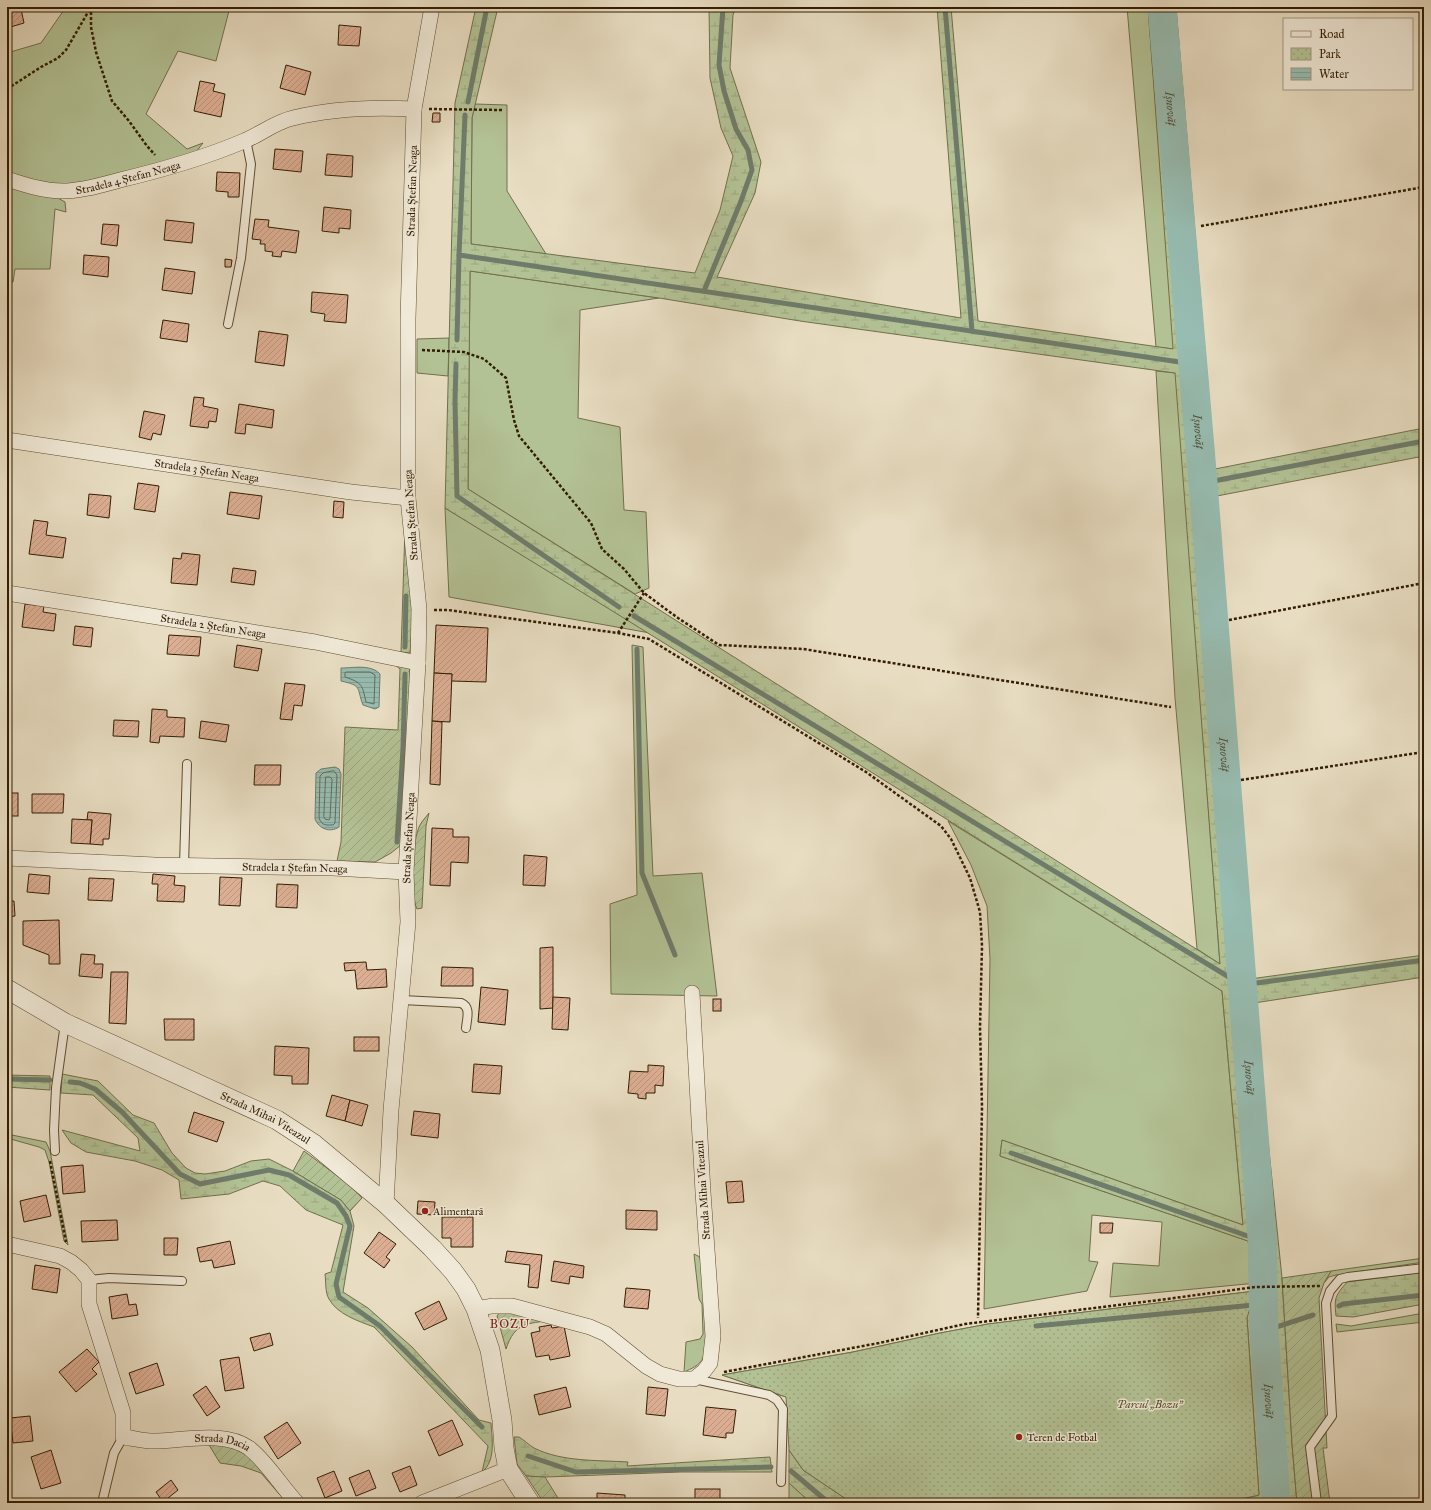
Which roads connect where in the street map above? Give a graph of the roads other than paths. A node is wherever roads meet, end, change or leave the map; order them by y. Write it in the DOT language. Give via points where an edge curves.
graph roads {
  1 [pos="432,7"];
  2 [pos="414,109"];
  3 [pos="246,140"];
  4 [pos="7,179"];
  5 [pos="228,324"];
  6 [pos="7,440"];
  7 [pos="408,498"];
  8 [pos="7,593"];
  9 [pos="418,663"];
  10 [pos="187,764"];
  11 [pos="7,858"];
  12 [pos="184,865"];
  13 [pos="406,872"];
  14 [pos="7,989"];
  15 [pos="692,993"];
  16 [pos="402,1000"];
  17 [pos="65,1023"];
  18 [pos="466,1028"];
  19 [pos="55,1151"];
  20 [pos="386,1204"];
  21 [pos="7,1244"];
  22 [pos="1424,1268"];
  23 [pos="89,1280"];
  24 [pos="182,1281"];
  25 [pos="476,1309"];
  26 [pos="699,1375"];
  27 [pos="123,1437"];
  28 [pos="508,1469"];
  29 [pos="781,1482"];
  30 [pos="102,1503"];
  31 [pos="297,1503"];
  32 [pos="422,1503"];
  33 [pos="530,1503"];
  34 [pos="1317,1503"];
  1 -- 2 [label="street, Strada Ștefan Neaga"];
  2 -- 3 [label="street, Stradela 4 Ștefan Neaga" via="332,111 294,118 276,124"];
  2 -- 7 [label="street, Strada Ștefan Neaga" via="408,350"];
  3 -- 4 [label="street, Stradela 4 Ștefan Neaga" via="168,168 77,190 35,188"];
  3 -- 5 [label="lane" via="251,164 241,258"];
  6 -- 7 [label="street, Stradela 3 Ștefan Neaga" via="344,491"];
  7 -- 9 [label="street, Strada Ștefan Neaga" via="419,610"];
  8 -- 9 [label="street, Stradela 2 Ștefan Neaga" via="315,642"];
  9 -- 13 [label="street, Strada Ștefan Neaga"];
  10 -- 12 [label="lane"];
  11 -- 12 [label="street, Stradela 1 Ștefan Neaga"];
  12 -- 13 [label="street, Stradela 1 Ștefan Neaga"];
  13 -- 16 [label="street, Strada Ștefan Neaga" via="408,922"];
  14 -- 17 [label="street, Strada Mihai Viteazul"];
  15 -- 26 [label="street, Strada Mihai Viteazul" via="713,1336 710,1364"];
  16 -- 18 [label="lane" via="466,1005"];
  16 -- 20 [label="street, Strada Ștefan Neaga" via="391,1110"];
  17 -- 19 [label="lane" via="56,1088"];
  17 -- 20 [label="street, Strada Mihai Viteazul" via="277,1120 314,1144"];
  20 -- 25 [label="street, Strada Mihai Viteazul" via="453,1271"];
  21 -- 23 [label="street" via="66,1258"];
  22 -- 34 [label="lane" via="1348,1277 1340,1279 1330,1291 1326,1303 1326,1321 1332,1416 1310,1447"];
  23 -- 24 [label="lane" via="109,1278"];
  23 -- 27 [label="street" via="89,1304 123,1413"];
  25 -- 26 [label="street" via="512,1306 590,1327 606,1334 660,1374 679,1379"];
  25 -- 28 [label="street, Strada Mihai Viteazul" via="490,1350"];
  26 -- 29 [label="lane" via="769,1395 777,1400 783,1409"];
  27 -- 30 [label="lane" via="114,1453"];
  27 -- 31 [label="street, Strada Dacia" via="152,1441 218,1438 233,1440 248,1448"];
  28 -- 32 [label="street"];
  28 -- 33 [label="street, Strada Mihai Viteazul"];
}
